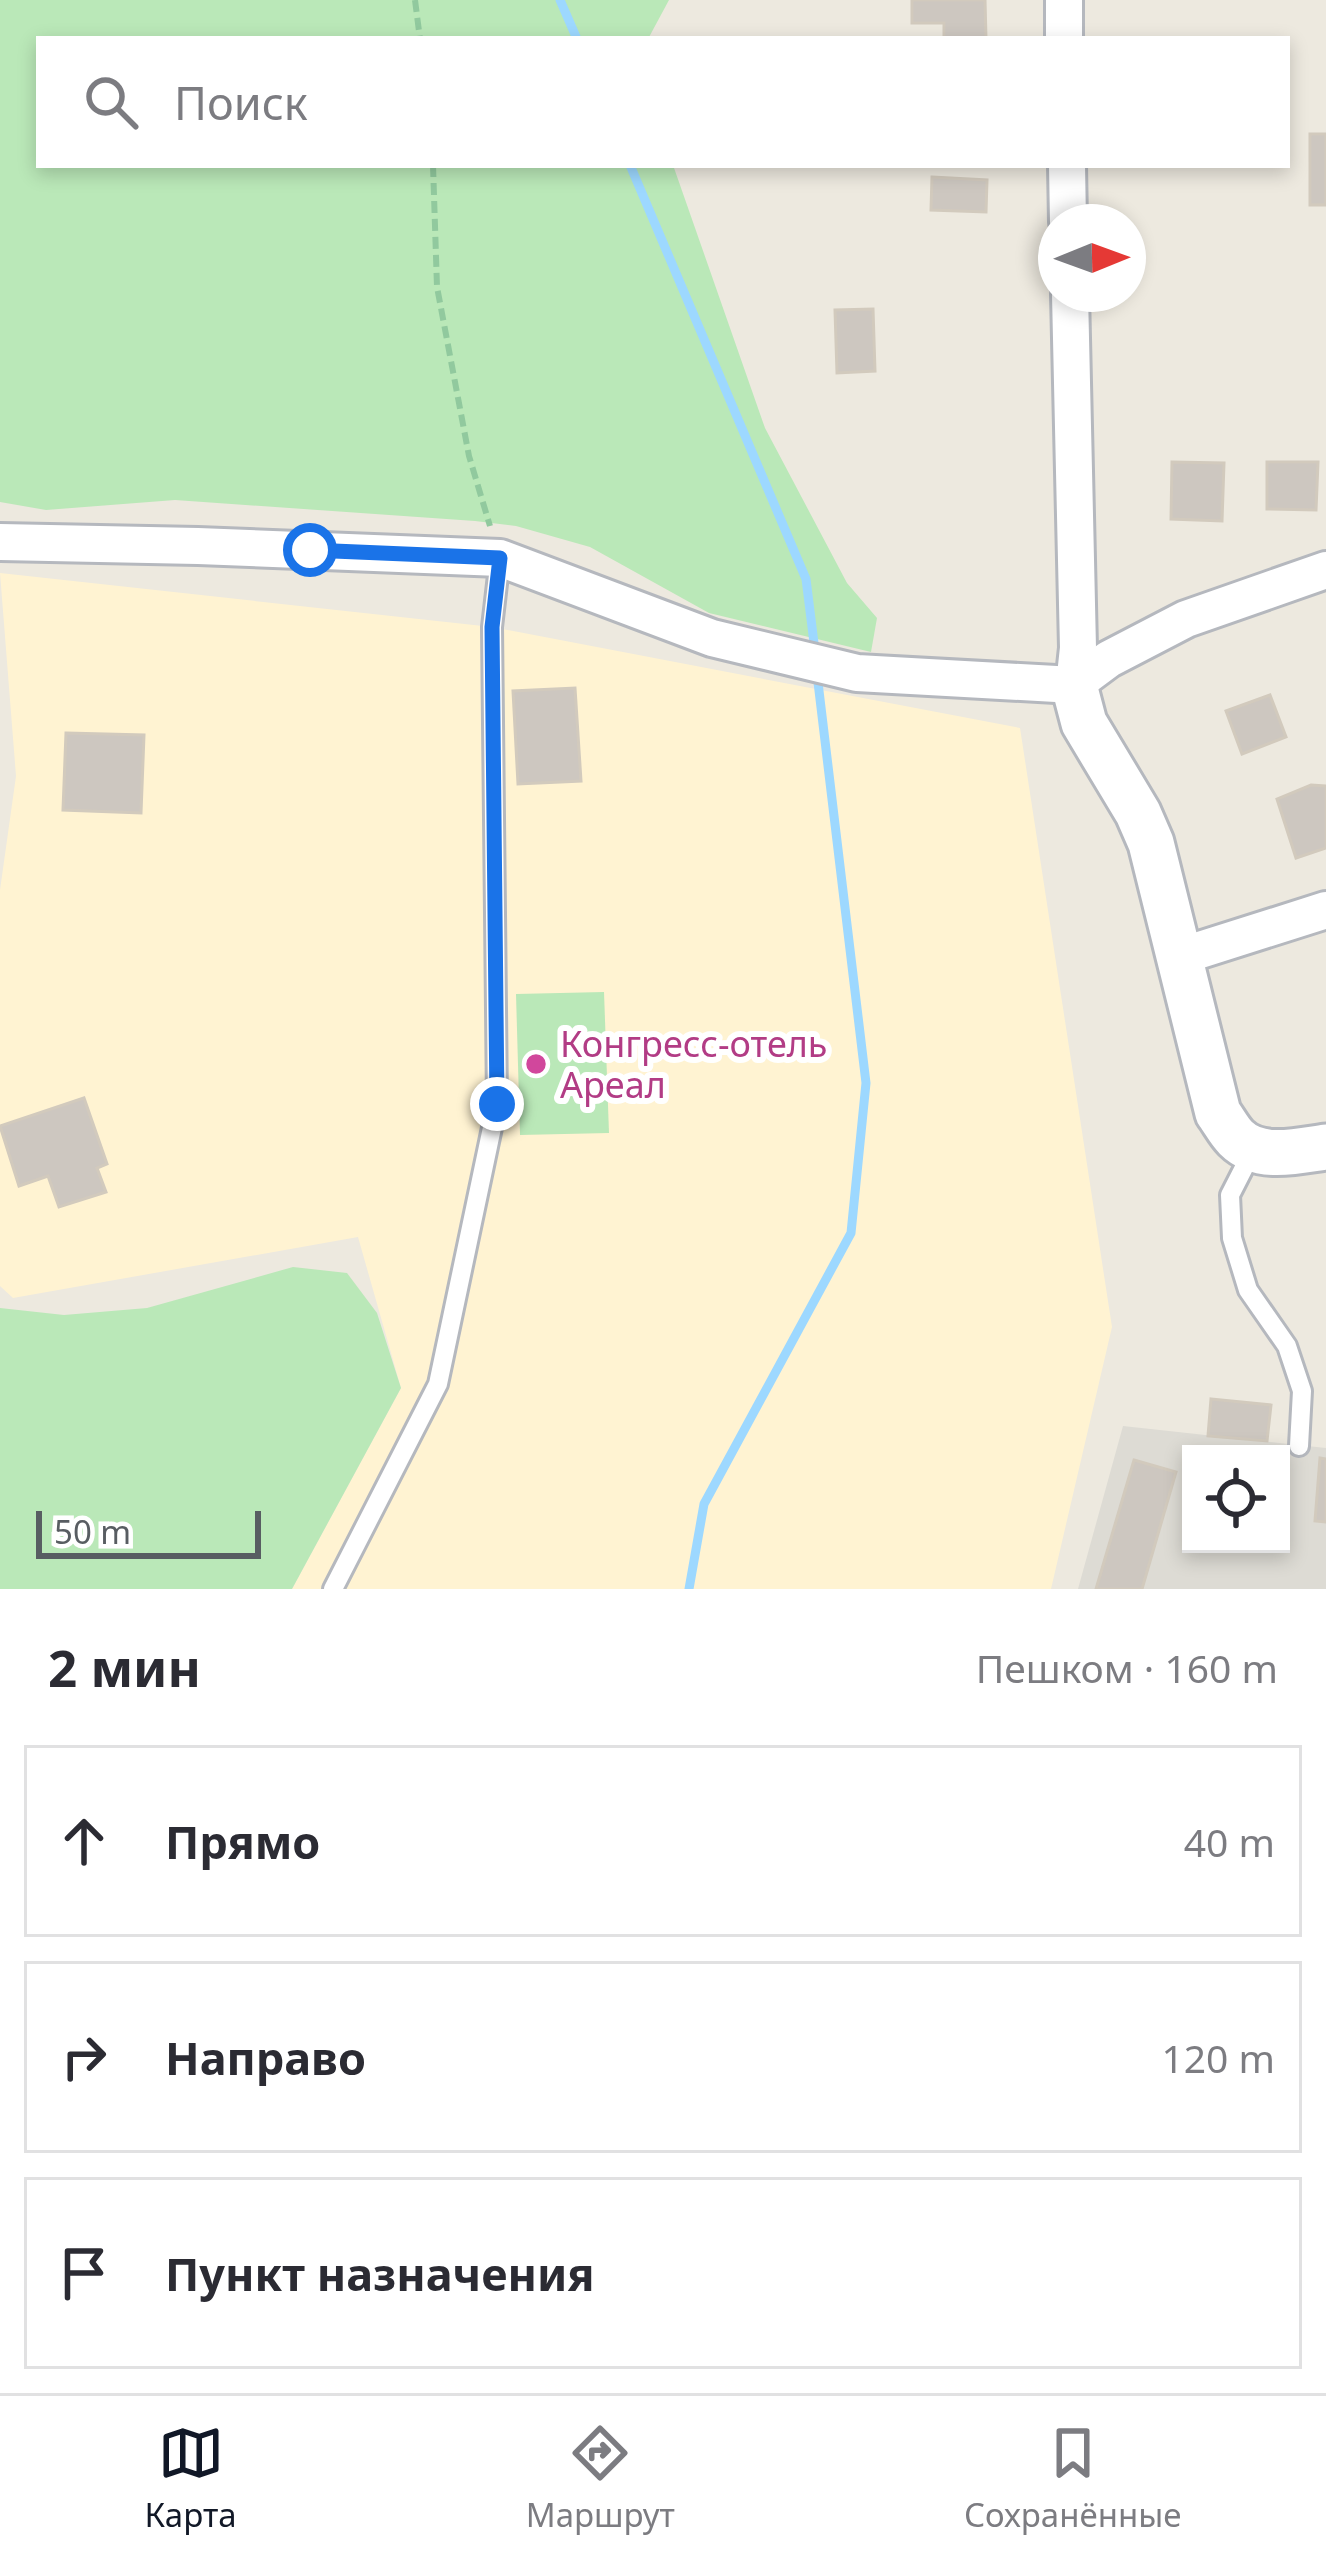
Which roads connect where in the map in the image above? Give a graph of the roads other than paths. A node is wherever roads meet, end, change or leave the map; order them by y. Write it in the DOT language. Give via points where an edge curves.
graph roads {
  1 [pos="1064,0"];
  2 [pos="1064,36"];
  3 [pos="1067,168"];
  4 [pos="1068,204"];
  5 [pos="1070,312"];
  6 [pos="0,542"];
  7 [pos="500,558"];
  8 [pos="1326,570"];
  9 [pos="1074,685"];
  10 [pos="1326,910"];
  11 [pos="1181,956"];
  12 [pos="1326,1147"];
  13 [pos="1253,1150"];
  14 [pos="1298,1446"];
  15 [pos="333,1589"];
  1 -- 2 [label="street"];
  3 -- 4 [label="street"];
  5 -- 9 [label="street"];
  6 -- 7 [label="street"];
  7 -- 9 [label="street" via="712,638 857,673"];
  7 -- 15 [label="lane" via="492,627 497,1104 438,1384"];
  8 -- 9 [label="street" via="1186,619"];
  9 -- 11 [label="street" via="1084,723 1151,843"];
  10 -- 11 [label="street"];
  11 -- 13 [label="street" via="1218,1113"];
  12 -- 13 [label="street"];
  13 -- 14 [label="lane" via="1230,1195 1232,1238 1248,1290 1287,1346 1302,1391"];
}
